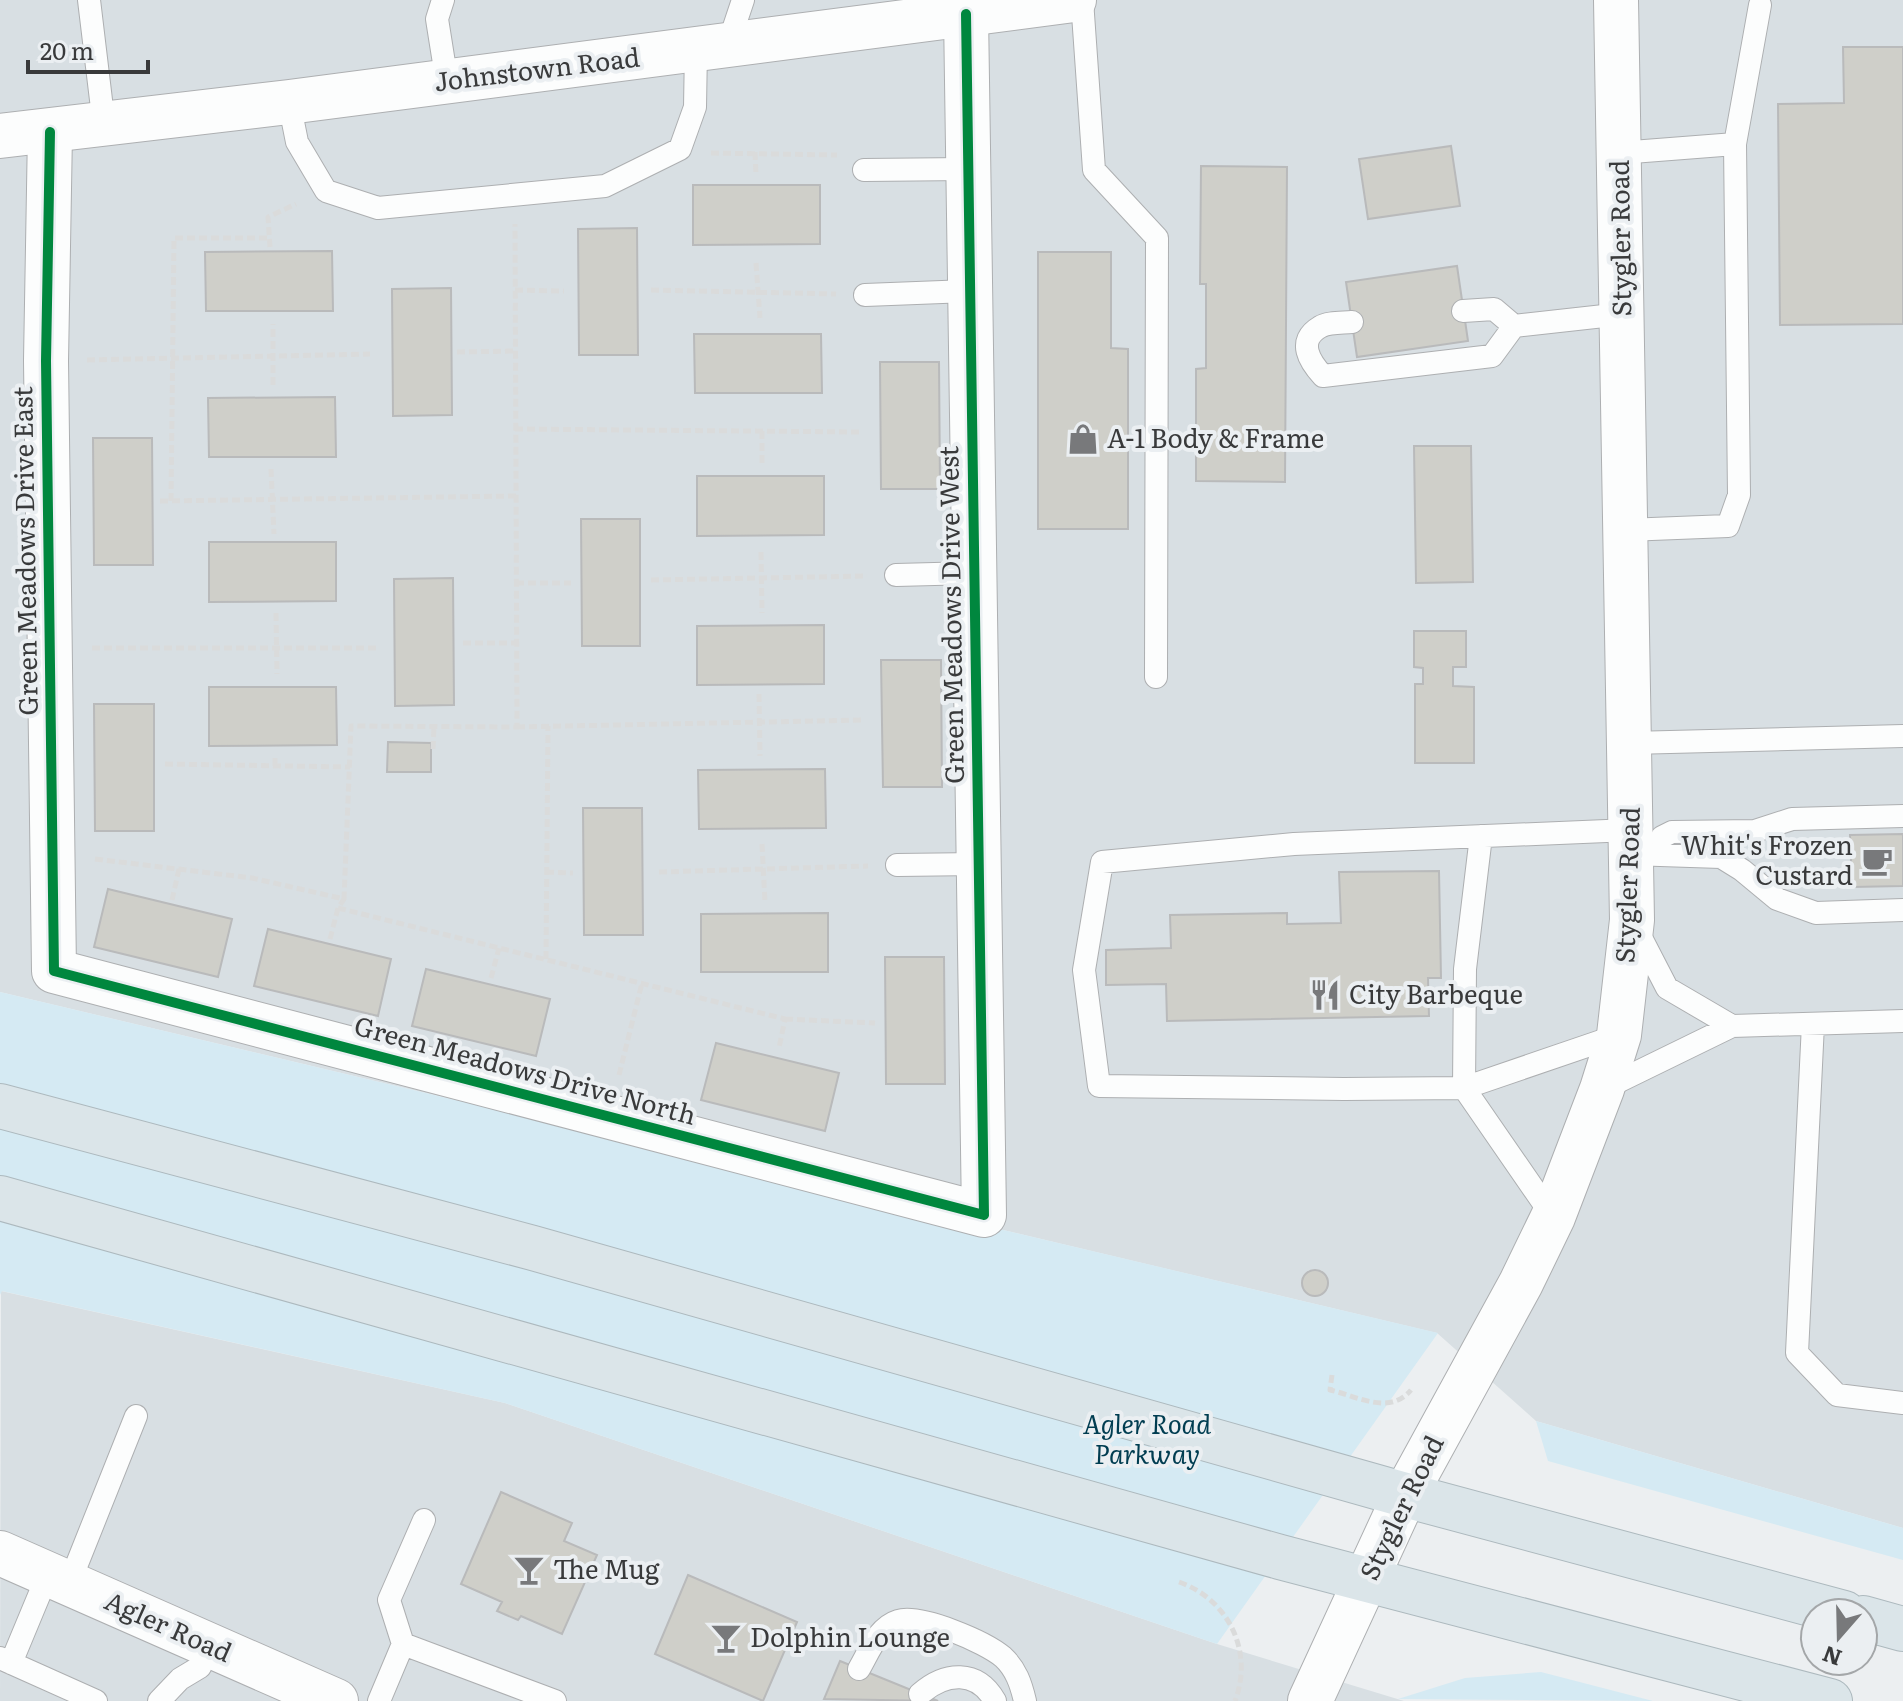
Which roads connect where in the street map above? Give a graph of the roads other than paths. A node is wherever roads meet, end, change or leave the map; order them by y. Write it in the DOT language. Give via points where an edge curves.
graph roads {
  1 [pos="89,0"];
  2 [pos="443,0"];
  3 [pos="743,0"];
  4 [pos="1074,0"];
  5 [pos="1082,0"];
  6 [pos="1616,0"];
  7 [pos="1766,2"];
  8 [pos="965,7"];
  9 [pos="712,47"];
  10 [pos="447,82"];
  11 [pos="289,102"];
  12 [pos="104,125"];
  13 [pos="50,132"];
  14 [pos="0,136"];
  15 [pos="1735,144"];
  16 [pos="1619,153"];
  17 [pos="966,169"];
  18 [pos="864,170"];
  19 [pos="968,291"];
  20 [pos="865,295"];
  21 [pos="1463,311"];
  22 [pos="1622,314"];
  23 [pos="1352,322"];
  24 [pos="1514,326"];
  25 [pos="1626,530"];
  26 [pos="973,573"];
  27 [pos="896,575"];
  28 [pos="1156,677"];
  29 [pos="1903,736"];
  30 [pos="1630,743"];
  31 [pos="1903,816"];
  32 [pos="1481,836"];
  33 [pos="1640,846"];
  34 [pos="978,864"];
  35 [pos="897,865"];
  36 [pos="1903,910"];
  37 [pos="1632,920"];
  38 [pos="54,971"];
  39 [pos="1903,1021"];
  40 [pos="1813,1024"];
  41 [pos="1732,1026"];
  42 [pos="1619,1035"];
  43 [pos="1464,1088"];
  44 [pos="1602,1089"];
  45 [pos="0,1106"];
  46 [pos="0,1198"];
  47 [pos="984,1215"];
  48 [pos="1553,1217"];
  49 [pos="1903,1403"];
  50 [pos="136,1416"];
  51 [pos="1405,1495"];
  52 [pos="424,1520"];
  53 [pos="0,1553"];
  54 [pos="58,1579"];
  55 [pos="1366,1580"];
  56 [pos="1799,1601"];
  57 [pos="1879,1622"];
  58 [pos="1903,1629"];
  59 [pos="403,1644"];
  60 [pos="210,1645"];
  61 [pos="5,1661"];
  62 [pos="859,1669"];
  63 [pos="920,1694"];
  64 [pos="96,1701"];
  65 [pos="159,1701"];
  66 [pos="336,1701"];
  67 [pos="379,1701"];
  68 [pos="555,1701"];
  69 [pos="995,1701"];
  70 [pos="1025,1701"];
  71 [pos="1310,1701"];
  72 [pos="1830,1701"];
  1 -- 12 [label="lane"];
  2 -- 10 [label="lane" via="437,19"];
  3 -- 9 [label="lane"];
  4 -- 8 [label="street, Johnstown Road"];
  5 -- 28 [label="lane" via="1094,170 1157,238"];
  6 -- 16 [label="street, Stygler Road"];
  7 -- 15 [label="lane"];
  8 -- 9 [label="street, Johnstown Road"];
  8 -- 17 [label="street, Green Meadows Drive West"];
  9 -- 10 [label="street, Johnstown Road"];
  9 -- 11 [label="lane" via="680,149 605,186 378,208 326,191 297,142"];
  10 -- 11 [label="street, Johnstown Road"];
  11 -- 12 [label="street, Johnstown Road"];
  12 -- 13 [label="street, Johnstown Road"];
  13 -- 14 [label="street, Johnstown Road"];
  13 -- 38 [label="street, Green Meadows Drive East" via="46,361"];
  15 -- 16 [label="lane"];
  15 -- 25 [label="lane" via="1739,495 1728,526"];
  16 -- 22 [label="street, Stygler Road"];
  17 -- 18 [label="lane"];
  17 -- 19 [label="street, Green Meadows Drive West"];
  19 -- 20 [label="lane"];
  19 -- 26 [label="street, Green Meadows Drive West"];
  21 -- 24 [label="lane" via="1494,309"];
  22 -- 24 [label="lane"];
  22 -- 25 [label="street, Stygler Road"];
  23 -- 24 [label="lane" via="1321,325 1311,335 1309,360 1323,376 1492,356"];
  25 -- 30 [label="street, Stygler Road"];
  26 -- 27 [label="lane"];
  26 -- 34 [label="street, Green Meadows Drive West"];
  29 -- 30 [label="lane"];
  30 -- 33 [label="street, Stygler Road"];
  31 -- 33 [label="lane" via="1792,819 1755,831 1672,832"];
  32 -- 33 [label="lane"];
  32 -- 43 [label="lane" via="1465,969"];
  32 -- 43 [label="lane" via="1294,844 1102,862 1084,970 1099,1086"];
  33 -- 36 [label="lane" via="1721,857 1777,899 1816,913"];
  33 -- 37 [label="street, Stygler Road"];
  34 -- 35 [label="lane"];
  34 -- 47 [label="street, Green Meadows Drive West"];
  37 -- 41 [label="lane" via="1667,988"];
  37 -- 42 [label="street, Stygler Road"];
  38 -- 47 [label="street, Green Meadows Drive North"];
  39 -- 40 [label="lane"];
  40 -- 41 [label="lane"];
  40 -- 49 [label="lane" via="1797,1353 1837,1395"];
  41 -- 44 [label="lane"];
  42 -- 43 [label="lane"];
  42 -- 44 [label="street, Stygler Road"];
  43 -- 48 [label="lane"];
  44 -- 48 [label="street, Stygler Road"];
  45 -- 51 [label="highway" via="548,1252"];
  46 -- 55 [label="highway"];
  48 -- 51 [label="street, Stygler Road"];
  50 -- 54 [label="lane"];
  51 -- 55 [label="street, Stygler Road"];
  51 -- 56 [label="highway"];
  52 -- 59 [label="lane" via="389,1600"];
  53 -- 54 [label="street, Agler Road"];
  54 -- 60 [label="street, Agler Road"];
  54 -- 61 [label="lane"];
  55 -- 71 [label="street, Stygler Road"];
  55 -- 72 [label="highway"];
  57 -- 58 [label="highway"];
  59 -- 67 [label="lane"];
  59 -- 68 [label="lane"];
  60 -- 65 [label="lane" via="200,1667"];
  60 -- 66 [label="street, Agler Road"];
  61 -- 64 [label="lane"];
  62 -- 70 [label="lane" via="880,1633 899,1621 933,1623 1004,1658 1020,1680"];
  63 -- 69 [label="lane" via="934,1682 953,1677 987,1687"];
}
